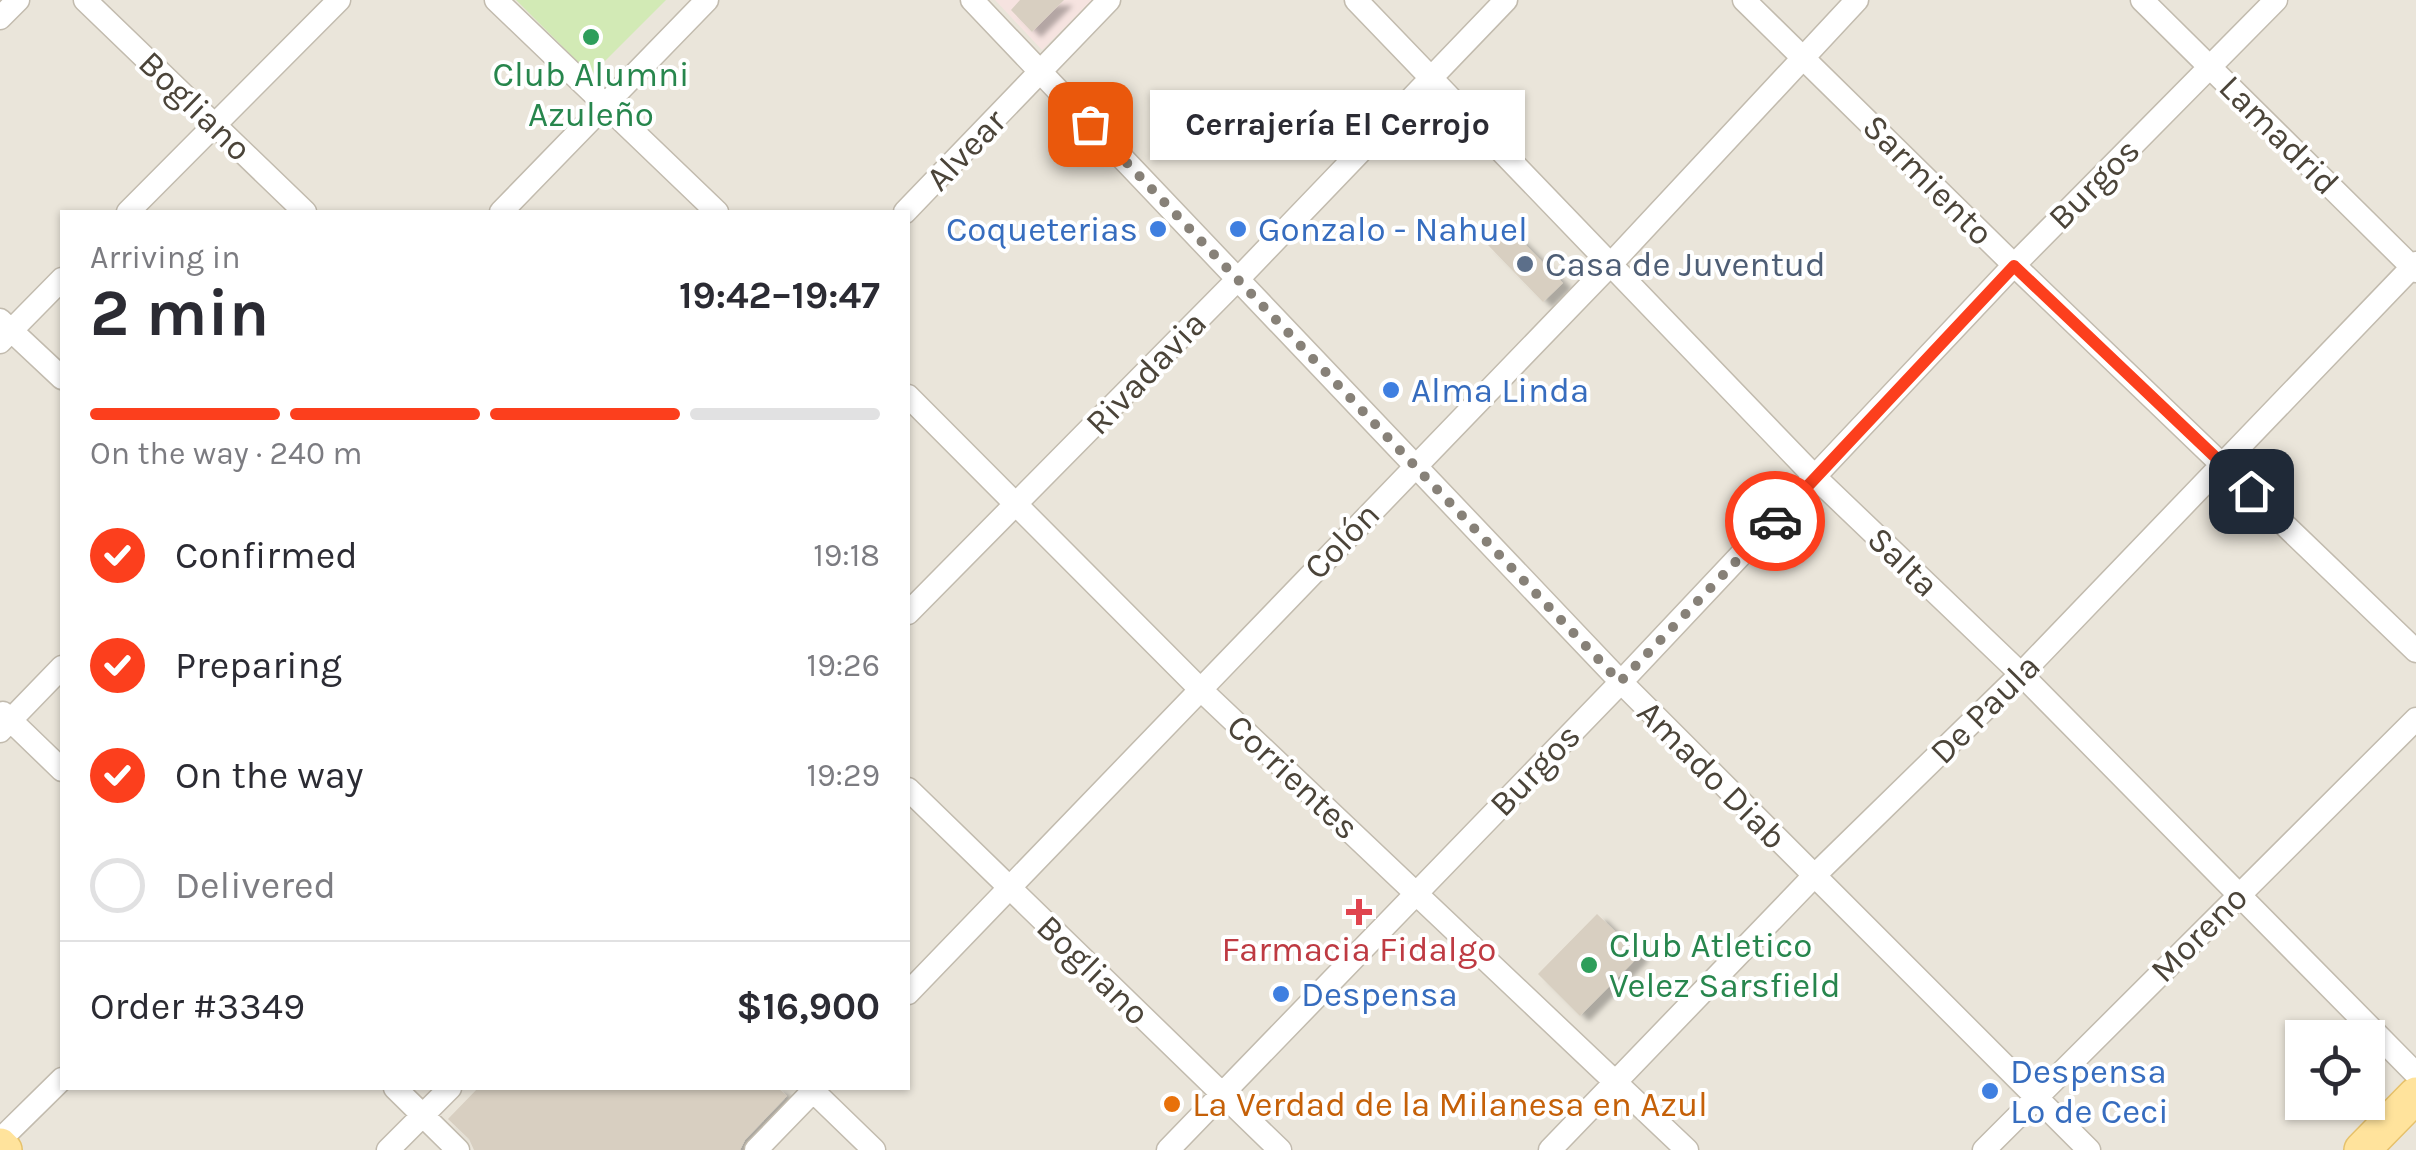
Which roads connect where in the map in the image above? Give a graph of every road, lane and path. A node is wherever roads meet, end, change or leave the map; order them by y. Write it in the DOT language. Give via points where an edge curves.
graph roads {
  1 [pos="18,0"];
  2 [pos="85,0"];
  3 [pos="339,0"];
  4 [pos="496,0"];
  5 [pos="706,0"];
  6 [pos="972,0"];
  7 [pos="1109,0"];
  8 [pos="1356,0"];
  9 [pos="1506,0"];
  10 [pos="1744,0"];
  11 [pos="1857,0"];
  12 [pos="2142,0"];
  13 [pos="2276,0"];
  14 [pos="0,18"];
  15 [pos="1804,57"];
  16 [pos="2210,67"];
  17 [pos="1040,72"];
  18 [pos="1434,78"];
  19 [pos="604,105"];
  20 [pos="214,126"];
  21 [pos="130,210"];
  22 [pos="302,210"];
  23 [pos="503,210"];
  24 [pos="715,210"];
  25 [pos="907,210"];
  26 [pos="1612,263"];
  27 [pos="2014,266"];
  28 [pos="2415,267"];
  29 [pos="1239,278"];
  30 [pos="60,281"];
  31 [pos="4,331"];
  32 [pos="60,376"];
  33 [pos="910,398"];
  34 [pos="2224,464"];
  35 [pos="1413,466"];
  36 [pos="1816,478"];
  37 [pos="1018,504"];
  38 [pos="910,611"];
  39 [pos="2416,651"];
  40 [pos="60,669"];
  41 [pos="2020,674"];
  42 [pos="1620,682"];
  43 [pos="1200,688"];
  44 [pos="2416,719"];
  45 [pos="4,721"];
  46 [pos="60,768"];
  47 [pos="910,791"];
  48 [pos="1813,877"];
  49 [pos="1010,888"];
  50 [pos="1416,893"];
  51 [pos="2239,893"];
  52 [pos="910,991"];
  53 [pos="2416,1074"];
  54 [pos="60,1081"];
  55 [pos="1615,1083"];
  56 [pos="397,1090"];
  57 [pos="448,1090"];
  58 [pos="811,1090"];
  59 [pos="815,1090"];
  60 [pos="1220,1094"];
  61 [pos="2416,1095"];
  62 [pos="2035,1098"];
  63 [pos="423,1115"];
  64 [pos="2416,1127"];
  65 [pos="1,1146"];
  66 [pos="388,1150"];
  67 [pos="458,1150"];
  68 [pos="756,1150"];
  69 [pos="874,1150"];
  70 [pos="1168,1150"];
  71 [pos="1280,1150"];
  72 [pos="1550,1150"];
  73 [pos="1687,1150"];
  74 [pos="1984,1150"];
  75 [pos="2089,1150"];
  76 [pos="2362,1150"];
  77 [pos="2394,1150"];
  1 -- 14 [label="street"];
  2 -- 20 [label="street, Bogliano"];
  3 -- 20 [label="street"];
  4 -- 19 [label="street"];
  5 -- 19 [label="street"];
  6 -- 17 [label="street, Amado Diab"];
  7 -- 17 [label="street, Alvear"];
  8 -- 18 [label="street, Salta"];
  9 -- 18 [label="street, Rivadavia"];
  10 -- 15 [label="street, Sarmiento"];
  11 -- 15 [label="street, Colón"];
  12 -- 16 [label="street, Lamadrid"];
  13 -- 16 [label="street, Burgos"];
  15 -- 26 [label="street, Colón"];
  15 -- 27 [label="street, Sarmiento"];
  16 -- 27 [label="street, Burgos"];
  16 -- 28 [label="street, Lamadrid"];
  17 -- 25 [label="street, Alvear"];
  17 -- 29 [label="street, Amado Diab"];
  18 -- 26 [label="street, Salta"];
  18 -- 29 [label="street, Rivadavia"];
  19 -- 23 [label="street"];
  19 -- 24 [label="street"];
  20 -- 21 [label="street"];
  20 -- 22 [label="street, Bogliano"];
  26 -- 35 [label="street, Colón"];
  26 -- 36 [label="street, Salta"];
  27 -- 34 [label="street, Sarmiento"];
  27 -- 36 [label="street, Burgos"];
  28 -- 34 [label="street, De Paula"];
  29 -- 35 [label="street, Amado Diab"];
  29 -- 37 [label="street, Rivadavia"];
  30 -- 31 [label="street"];
  31 -- 32 [label="street"];
  33 -- 37 [label="street, Corrientes"];
  34 -- 39 [label="street, Sarmiento"];
  34 -- 41 [label="street, De Paula"];
  35 -- 42 [label="street, Amado Diab"];
  35 -- 43 [label="street, Colón"];
  36 -- 41 [label="street, Salta"];
  36 -- 42 [label="street, Burgos"];
  37 -- 38 [label="street, Rivadavia"];
  37 -- 43 [label="street, Corrientes"];
  40 -- 45 [label="street"];
  41 -- 48 [label="street, De Paula"];
  41 -- 51 [label="street, Salta"];
  42 -- 48 [label="street, Amado Diab"];
  42 -- 50 [label="street, Burgos"];
  43 -- 49 [label="street, Colón"];
  43 -- 50 [label="street, Corrientes"];
  44 -- 51 [label="street, Moreno"];
  45 -- 46 [label="street"];
  47 -- 49 [label="street, Bogliano"];
  48 -- 55 [label="street, De Paula"];
  48 -- 62 [label="street, Amado Diab"];
  49 -- 52 [label="street, Colón"];
  49 -- 60 [label="street, Bogliano"];
  50 -- 55 [label="street, Corrientes"];
  50 -- 60 [label="street, Burgos"];
  51 -- 53 [label="street, Salta"];
  51 -- 62 [label="street, Moreno"];
  54 -- 65 [label="street"];
  55 -- 72 [label="street, De Paula"];
  55 -- 73 [label="street, Corrientes"];
  56 -- 63 [label="street"];
  57 -- 63 [label="street"];
  58 -- 68 [label="street"];
  59 -- 69 [label="street"];
  60 -- 70 [label="street, Burgos"];
  60 -- 71 [label="street, Bogliano"];
  61 -- 76 [label="main road"];
  62 -- 74 [label="street, Moreno"];
  62 -- 75 [label="street, Amado Diab"];
  63 -- 66 [label="street"];
  63 -- 67 [label="street"];
  64 -- 77 [label="main road"];
}
